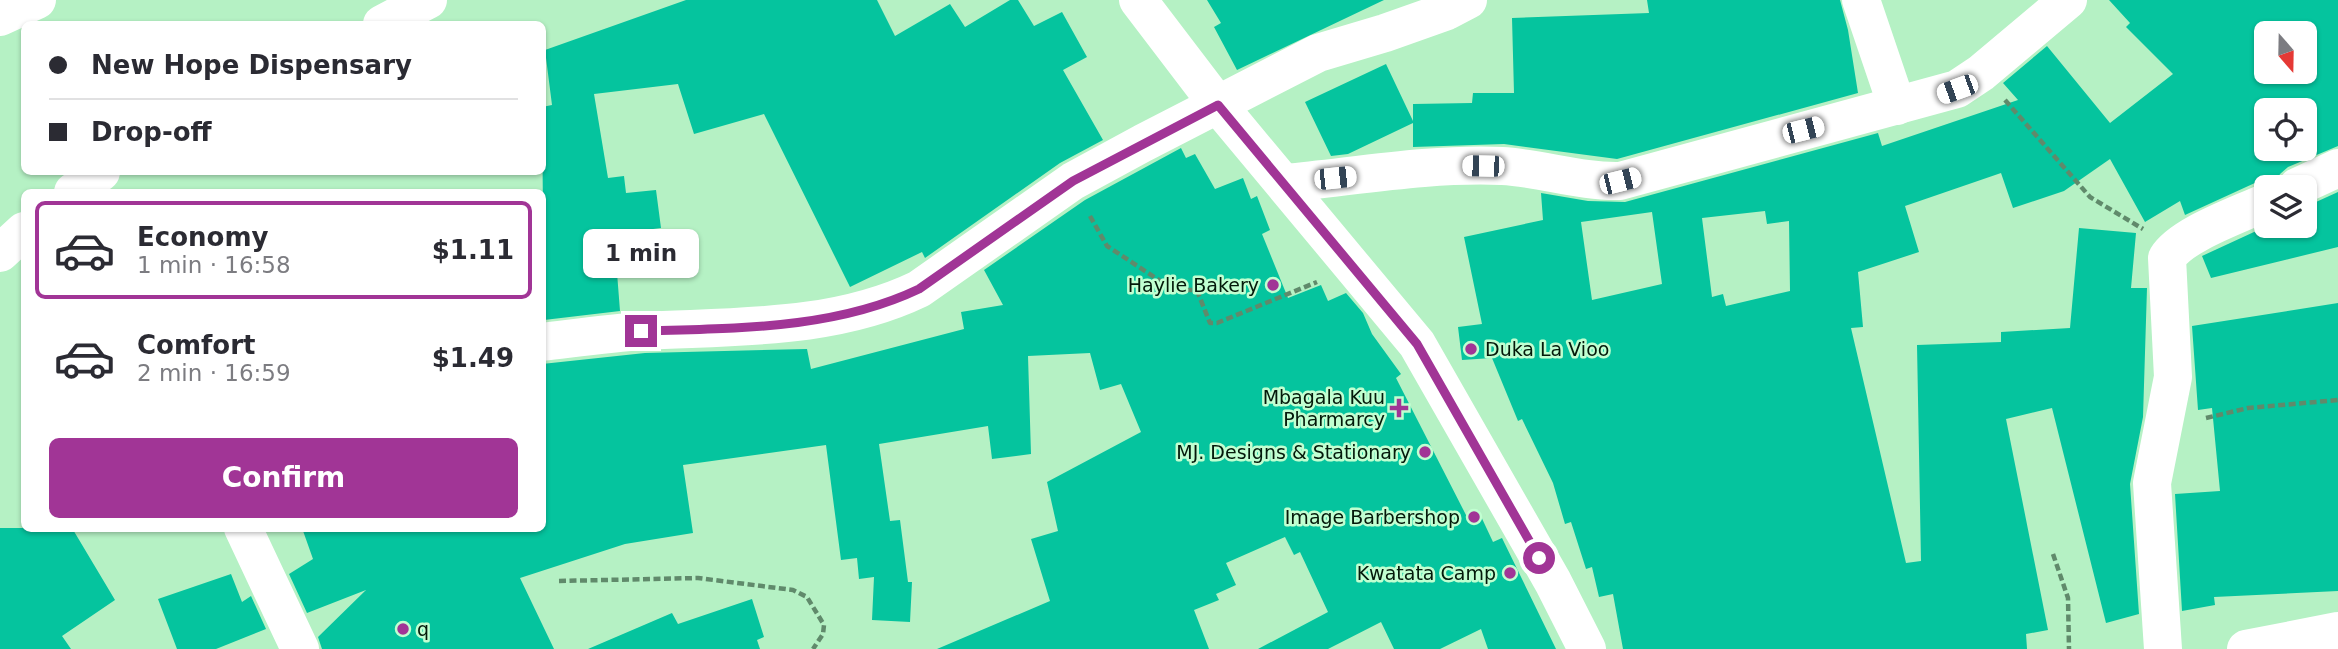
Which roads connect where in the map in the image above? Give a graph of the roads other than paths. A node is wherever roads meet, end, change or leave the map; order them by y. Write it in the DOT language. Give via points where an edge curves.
graph roads {
  1 [pos="37,0"];
  2 [pos="428,0"];
  3 [pos="1138,0"];
  4 [pos="1468,0"];
  5 [pos="1861,0"];
  6 [pos="2068,0"];
  7 [pos="0,17"];
  8 [pos="388,21"];
  9 [pos="1218,105"];
  10 [pos="1897,106"];
  11 [pos="2338,168"];
  12 [pos="97,175"];
  13 [pos="2317,178"];
  14 [pos="1286,183"];
  15 [pos="77,189"];
  16 [pos="2254,208"];
  17 [pos="21,234"];
  18 [pos="0,253"];
  19 [pos="546,342"];
  20 [pos="245,532"];
  21 [pos="2338,631"];
  22 [pos="300,649"];
  23 [pos="1587,649"];
  24 [pos="2163,649"];
  25 [pos="2246,649"];
  1 -- 7 [label="street"];
  2 -- 8 [label="street"];
  3 -- 9 [label="street"];
  4 -- 9 [label="street" via="1385,33 1318,52"];
  5 -- 10 [label="street"];
  6 -- 10 [label="street" via="1957,89"];
  9 -- 14 [label="street"];
  9 -- 19 [label="street" via="1073,181 919,289 891,302 842,315 758,327 641,331"];
  10 -- 14 [label="street" via="1620,181 1460,165"];
  11 -- 13 [label="street"];
  12 -- 15 [label="street"];
  14 -- 23 [label="street" via="1417,344"];
  16 -- 24 [label="street" via="2173,248 2167,258 2173,377 2152,483"];
  17 -- 18 [label="street"];
  20 -- 22 [label="street"];
  21 -- 25 [label="street"];
}
